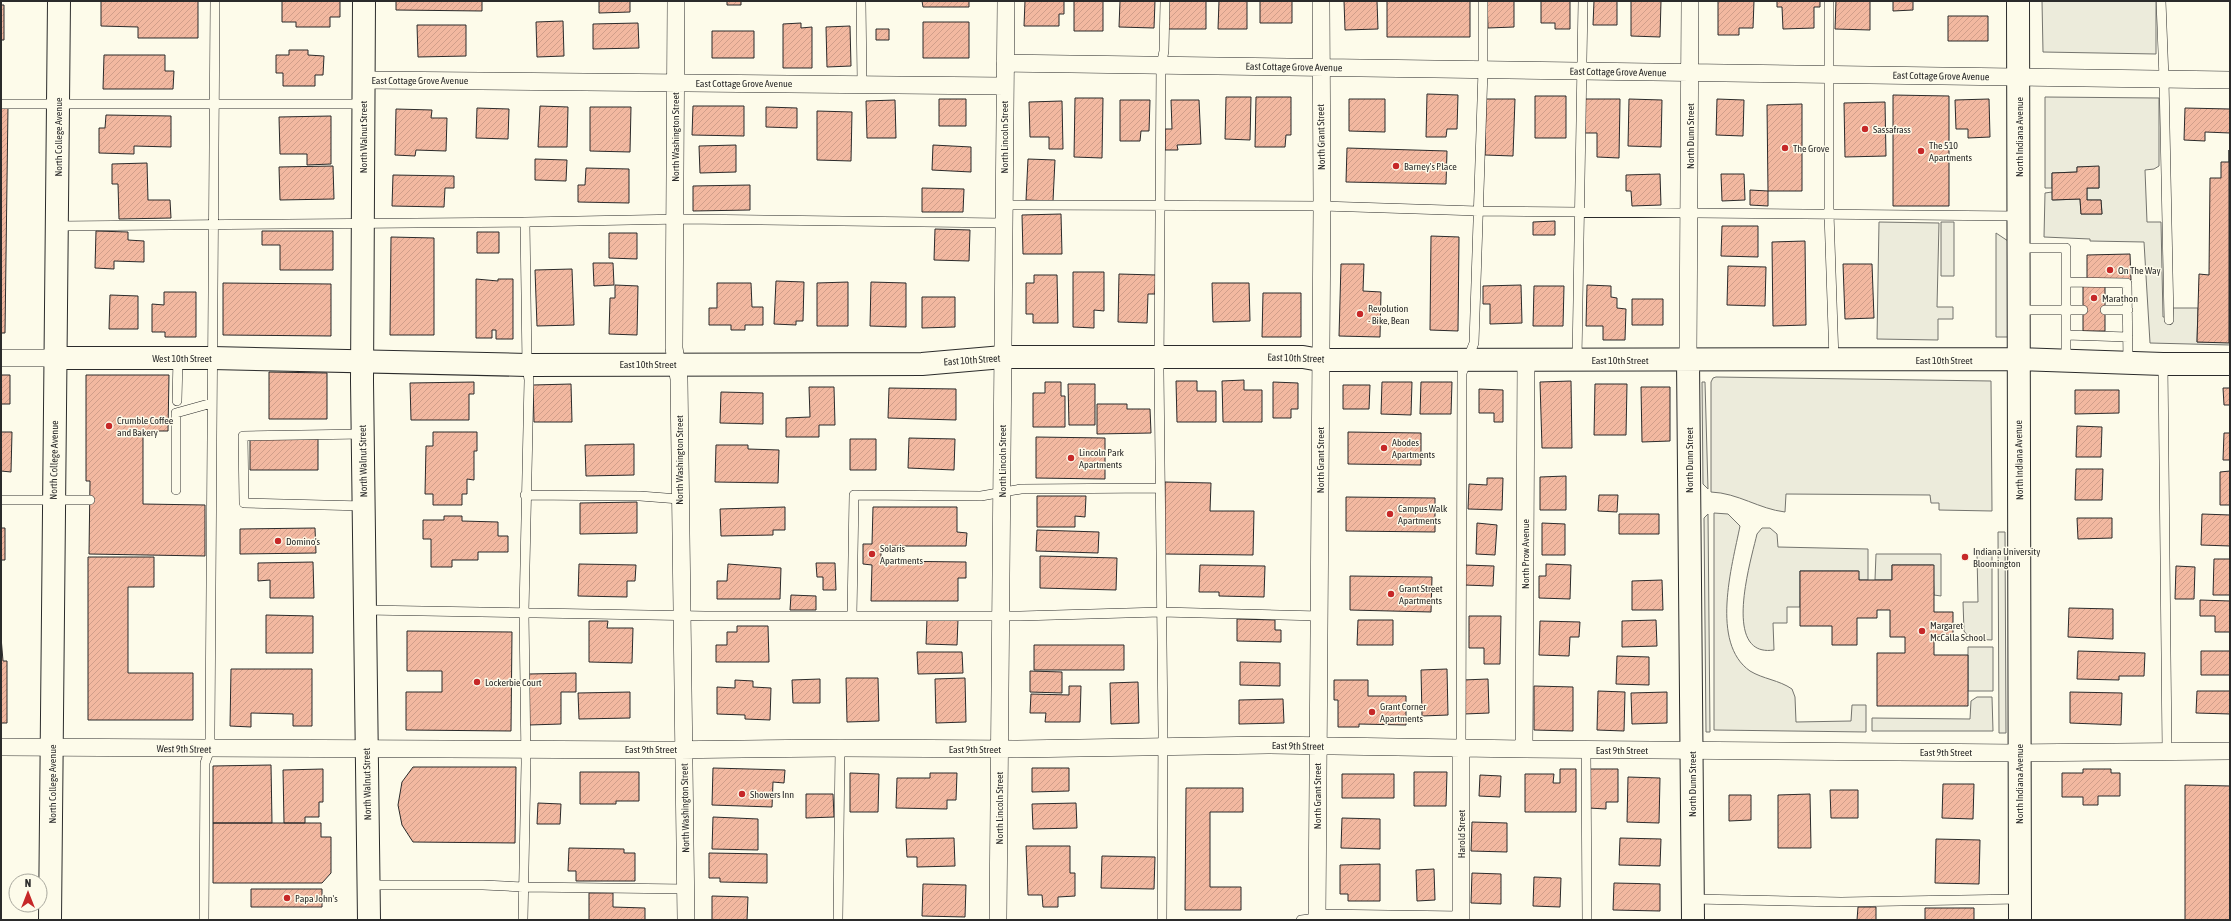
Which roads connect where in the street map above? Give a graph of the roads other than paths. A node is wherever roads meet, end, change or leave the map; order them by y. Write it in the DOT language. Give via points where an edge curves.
graph roads {
  1 [pos="59,1"];
  2 [pos="216,1"];
  3 [pos="364,1"];
  4 [pos="676,1"];
  5 [pos="861,1"];
  6 [pos="1006,1"];
  7 [pos="1164,1"];
  8 [pos="1321,1"];
  9 [pos="1483,1"];
  10 [pos="1583,1"];
  11 [pos="1690,1"];
  12 [pos="1829,1"];
  13 [pos="2018,1"];
  14 [pos="2161,1"];
  15 [pos="1005,63"];
  16 [pos="1160,66"];
  17 [pos="1320,68"];
  18 [pos="1483,70"];
  19 [pos="1581,71"];
  20 [pos="1689,73"];
  21 [pos="1829,75"];
  22 [pos="2019,77"];
  23 [pos="2164,79"];
  24 [pos="363,80"];
  25 [pos="2230,80"];
  26 [pos="676,83"];
  27 [pos="862,83"];
  28 [pos="1005,86"];
  29 [pos="1,104"];
  30 [pos="58,104"];
  31 [pos="214,104"];
  32 [pos="363,104"];
  33 [pos="1004,205"];
  34 [pos="1160,205"];
  35 [pos="1322,206"];
  36 [pos="1478,211"];
  37 [pos="1579,211"];
  38 [pos="1689,212"];
  39 [pos="1829,213"];
  40 [pos="2019,216"];
  41 [pos="675,220"];
  42 [pos="525,222"];
  43 [pos="1004,223"];
  44 [pos="363,224"];
  45 [pos="213,225"];
  46 [pos="57,226"];
  47 [pos="2019,248"];
  48 [pos="2066,282"];
  49 [pos="2020,310"];
  50 [pos="2066,310"];
  51 [pos="2083,310"];
  52 [pos="2105,310"];
  53 [pos="2128,310"];
  54 [pos="2169,320"];
  55 [pos="2066,335"];
  56 [pos="2128,337"];
  57 [pos="1003,357"];
  58 [pos="1159,357"];
  59 [pos="1,358"];
  60 [pos="56,358"];
  61 [pos="178,358"];
  62 [pos="212,358"];
  63 [pos="1468,359"];
  64 [pos="1526,359"];
  65 [pos="1688,359"];
  66 [pos="2018,359"];
  67 [pos="1320,360"];
  68 [pos="1577,360"];
  69 [pos="1834,360"];
  70 [pos="2066,360"];
  71 [pos="362,362"];
  72 [pos="2128,363"];
  73 [pos="676,364"];
  74 [pos="2163,364"];
  75 [pos="2230,364"];
  76 [pos="527,365"];
  77 [pos="177,401"];
  78 [pos="212,403"];
  79 [pos="363,434"];
  80 [pos="1160,488"];
  81 [pos="176,490"];
  82 [pos="1002,494"];
  83 [pos="526,495"];
  84 [pos="680,499"];
  85 [pos="1,500"];
  86 [pos="54,500"];
  87 [pos="90,500"];
  88 [pos="364,506"];
  89 [pos="365,610"];
  90 [pos="524,612"];
  91 [pos="1161,612"];
  92 [pos="682,616"];
  93 [pos="852,616"];
  94 [pos="1001,616"];
  95 [pos="1320,616"];
  96 [pos="52,746"];
  97 [pos="1318,746"];
  98 [pos="1,747"];
  99 [pos="1162,747"];
  100 [pos="367,748"];
  101 [pos="526,748"];
  102 [pos="840,748"];
  103 [pos="1461,748"];
  104 [pos="684,749"];
  105 [pos="1000,749"];
  106 [pos="210,750"];
  107 [pos="1524,750"];
  108 [pos="1586,750"];
  109 [pos="1692,750"];
  110 [pos="2167,750"];
  111 [pos="2230,750"];
  112 [pos="2018,753"];
  113 [pos="369,885"];
  114 [pos="523,887"];
  115 [pos="687,889"];
  116 [pos="1693,909"];
  117 [pos="2020,910"];
  118 [pos="1311,919"];
  119 [pos="50,920"];
  120 [pos="204,920"];
  121 [pos="369,920"];
  122 [pos="523,920"];
  123 [pos="686,920"];
  124 [pos="838,920"];
  125 [pos="998,920"];
  126 [pos="1162,920"];
  127 [pos="1461,920"];
  128 [pos="1470,920"];
  129 [pos="1587,920"];
  1 -- 30 [label="street, North College Avenue"];
  2 -- 31 [label="lane"];
  3 -- 24 [label="street, North Walnut Street"];
  4 -- 26 [label="street, North Washington Street"];
  5 -- 27 [label="lane"];
  6 -- 15 [label="street, North Lincoln Street"];
  7 -- 16 [label="lane" via="1164,51"];
  8 -- 17 [label="street, North Grant Street"];
  9 -- 18 [label="lane"];
  10 -- 19 [label="lane"];
  11 -- 20 [label="street, North Dunn Street" via="1692,50"];
  12 -- 21 [label="lane"];
  13 -- 22 [label="street, North Indiana Avenue"];
  14 -- 23 [label="lane"];
  15 -- 16 [label="street, East Cottage Grove Avenue"];
  15 -- 28 [label="street, North Lincoln Street"];
  16 -- 17 [label="street, East Cottage Grove Avenue"];
  16 -- 34 [label="lane"];
  17 -- 18 [label="street, East Cottage Grove Avenue"];
  17 -- 35 [label="street, North Grant Street"];
  18 -- 19 [label="street, East Cottage Grove Avenue"];
  18 -- 36 [label="lane"];
  19 -- 20 [label="street, East Cottage Grove Avenue"];
  19 -- 37 [label="lane"];
  20 -- 21 [label="street, East Cottage Grove Avenue"];
  20 -- 38 [label="street, North Dunn Street"];
  21 -- 22 [label="street, East Cottage Grove Avenue"];
  21 -- 39 [label="lane"];
  22 -- 23 [label="street, East Cottage Grove Avenue"];
  22 -- 40 [label="street, North Indiana Avenue"];
  23 -- 25 [label="street, East Cottage Grove Avenue"];
  23 -- 54 [label="lane"];
  24 -- 26 [label="street, East Cottage Grove Avenue"];
  24 -- 32 [label="street, North Walnut Street"];
  26 -- 27 [label="street, East Cottage Grove Avenue"];
  26 -- 41 [label="street, North Washington Street"];
  27 -- 28 [label="street, East Cottage Grove Avenue"];
  28 -- 33 [label="street, North Lincoln Street"];
  29 -- 30 [label="lane"];
  30 -- 31 [label="lane"];
  30 -- 46 [label="street, North College Avenue"];
  31 -- 32 [label="lane"];
  31 -- 45 [label="lane"];
  32 -- 44 [label="street, North Walnut Street"];
  33 -- 34 [label="lane"];
  33 -- 43 [label="street, North Lincoln Street"];
  34 -- 35 [label="lane"];
  34 -- 58 [label="lane"];
  35 -- 36 [label="lane"];
  35 -- 67 [label="street, North Grant Street"];
  36 -- 37 [label="lane"];
  36 -- 63 [label="lane" via="1474,343"];
  37 -- 38 [label="lane"];
  37 -- 68 [label="lane"];
  38 -- 39 [label="lane"];
  38 -- 65 [label="street, North Dunn Street"];
  39 -- 40 [label="lane"];
  39 -- 69 [label="lane"];
  40 -- 47 [label="street, North Indiana Avenue"];
  41 -- 42 [label="lane"];
  41 -- 43 [label="lane"];
  41 -- 73 [label="street, North Washington Street"];
  42 -- 44 [label="lane"];
  42 -- 76 [label="lane"];
  43 -- 57 [label="street, North Lincoln Street"];
  44 -- 45 [label="lane"];
  44 -- 71 [label="street, North Walnut Street"];
  45 -- 46 [label="lane"];
  45 -- 62 [label="lane"];
  46 -- 60 [label="street, North College Avenue"];
  47 -- 48 [label="lane" via="2066,248"];
  47 -- 49 [label="street, North Indiana Avenue"];
  48 -- 50 [label="lane"];
  48 -- 53 [label="lane" via="2127,283"];
  49 -- 50 [label="lane"];
  49 -- 66 [label="street, North Indiana Avenue"];
  50 -- 51 [label="lane"];
  50 -- 55 [label="lane"];
  52 -- 53 [label="lane"];
  53 -- 56 [label="lane"];
  55 -- 56 [label="lane"];
  55 -- 70 [label="lane"];
  56 -- 72 [label="lane"];
  57 -- 58 [label="street, East 10th Street"];
  57 -- 73 [label="street, East 10th Street" via="922,364"];
  57 -- 82 [label="street, North Lincoln Street"];
  58 -- 67 [label="street, East 10th Street" via="1303,357"];
  58 -- 80 [label="lane"];
  59 -- 60 [label="street, West 10th Street"];
  60 -- 61 [label="street, West 10th Street"];
  60 -- 86 [label="street, North College Avenue"];
  61 -- 62 [label="street, West 10th Street"];
  61 -- 77 [label="lane"];
  62 -- 71 [label="street, West 10th Street"];
  62 -- 78 [label="lane"];
  63 -- 64 [label="street, East 10th Street"];
  63 -- 67 [label="street, East 10th Street"];
  63 -- 103 [label="lane" via="1462,373"];
  64 -- 68 [label="street, East 10th Street"];
  64 -- 107 [label="street, North Prow Avenue"];
  65 -- 68 [label="street, East 10th Street"];
  65 -- 69 [label="street, East 10th Street"];
  65 -- 109 [label="street, North Dunn Street"];
  66 -- 69 [label="street, East 10th Street"];
  66 -- 70 [label="street, East 10th Street"];
  66 -- 112 [label="street, North Indiana Avenue"];
  67 -- 95 [label="street, North Grant Street"];
  70 -- 72 [label="street, East 10th Street"];
  71 -- 76 [label="street, East 10th Street"];
  71 -- 79 [label="street, North Walnut Street"];
  72 -- 74 [label="street, East 10th Street"];
  73 -- 76 [label="street, East 10th Street"];
  73 -- 84 [label="street, North Washington Street" via="679,379"];
  74 -- 75 [label="street, East 10th Street"];
  74 -- 110 [label="lane"];
  76 -- 83 [label="lane" via="529,380"];
  78 -- 81 [label="lane" via="176,414"];
  78 -- 106 [label="lane"];
  79 -- 88 [label="street, North Walnut Street"];
  79 -- 88 [label="lane" via="243,436 244,503"];
  80 -- 82 [label="lane" via="1020,489"];
  80 -- 91 [label="lane"];
  82 -- 93 [label="lane" via="854,495"];
  82 -- 94 [label="street, North Lincoln Street"];
  83 -- 84 [label="lane"];
  83 -- 90 [label="lane"];
  84 -- 92 [label="street, North Washington Street"];
  85 -- 86 [label="lane"];
  86 -- 87 [label="lane"];
  86 -- 96 [label="street, North College Avenue"];
  88 -- 89 [label="street, North Walnut Street"];
  89 -- 90 [label="lane"];
  89 -- 100 [label="street, North Walnut Street"];
  90 -- 92 [label="lane"];
  90 -- 101 [label="lane"];
  91 -- 94 [label="lane"];
  91 -- 95 [label="lane"];
  91 -- 99 [label="lane"];
  92 -- 93 [label="lane"];
  92 -- 104 [label="street, North Washington Street"];
  93 -- 94 [label="lane"];
  94 -- 105 [label="street, North Lincoln Street"];
  95 -- 97 [label="street, North Grant Street"];
  96 -- 98 [label="street, West 9th Street"];
  96 -- 106 [label="street, West 9th Street"];
  96 -- 119 [label="street, North College Avenue"];
  97 -- 99 [label="street, East 9th Street"];
  97 -- 103 [label="street, East 9th Street"];
  97 -- 118 [label="street, North Grant Street"];
  99 -- 105 [label="street, East 9th Street"];
  99 -- 126 [label="lane"];
  100 -- 101 [label="street, East 9th Street"];
  100 -- 106 [label="street, West 9th Street"];
  100 -- 113 [label="street, North Walnut Street"];
  101 -- 104 [label="street, East 9th Street"];
  101 -- 114 [label="lane"];
  102 -- 104 [label="street, East 9th Street"];
  102 -- 105 [label="street, East 9th Street"];
  102 -- 124 [label="lane"];
  103 -- 107 [label="street, East 9th Street"];
  103 -- 127 [label="street, Harold Street"];
  104 -- 115 [label="street, North Washington Street"];
  105 -- 125 [label="street, North Lincoln Street"];
  106 -- 120 [label="lane" via="205,763"];
  107 -- 108 [label="street, East 9th Street"];
  108 -- 109 [label="street, East 9th Street"];
  108 -- 129 [label="lane"];
  109 -- 112 [label="street, East 9th Street"];
  109 -- 116 [label="street, North Dunn Street"];
  110 -- 111 [label="street, East 9th Street"];
  110 -- 112 [label="street, East 9th Street"];
  112 -- 117 [label="street, North Indiana Avenue"];
  113 -- 114 [label="lane"];
  113 -- 121 [label="street, North Walnut Street"];
  114 -- 115 [label="lane"];
  114 -- 122 [label="lane"];
  115 -- 123 [label="street, North Washington Street"];
  116 -- 117 [label="lane" via="1841,902"];
  118 -- 127 [label="street"];
  127 -- 128 [label="lane"];
}
